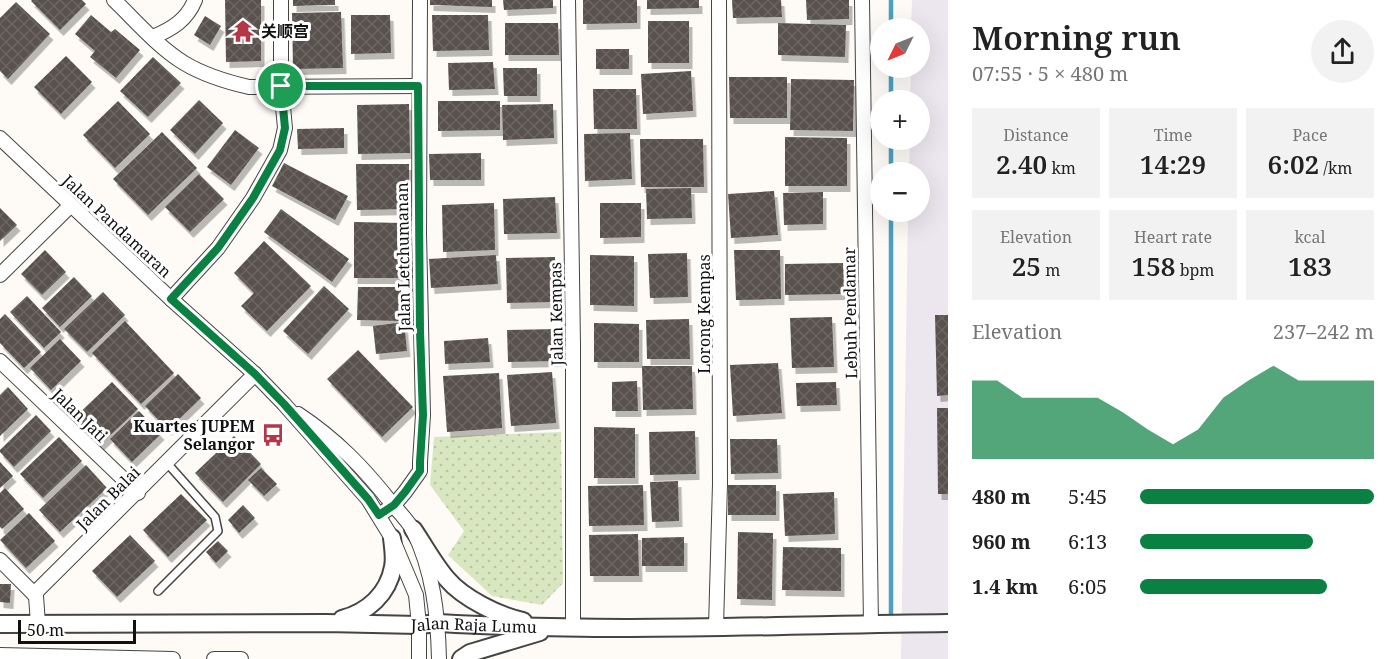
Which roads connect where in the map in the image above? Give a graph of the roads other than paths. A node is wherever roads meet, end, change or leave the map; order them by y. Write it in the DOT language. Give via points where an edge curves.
graph roads {
  1 [pos="114,0"];
  2 [pos="195,0"];
  3 [pos="281,0"];
  4 [pos="420,0"];
  5 [pos="568,0"];
  6 [pos="719,0"];
  7 [pos="862,0"];
  8 [pos="153,37"];
  9 [pos="281,86"];
  10 [pos="418,86"];
  11 [pos="0,138"];
  12 [pos="71,205"];
  13 [pos="0,275"];
  14 [pos="171,299"];
  15 [pos="0,361"];
  16 [pos="255,374"];
  17 [pos="284,404"];
  18 [pos="167,463"];
  19 [pos="138,492"];
  20 [pos="394,505"];
  21 [pos="379,515"];
  22 [pos="412,529"];
  23 [pos="393,538"];
  24 [pos="0,560"];
  25 [pos="158,591"];
  26 [pos="34,594"];
  27 [pos="326,623"];
  28 [pos="439,623"];
  29 [pos="948,623"];
  30 [pos="0,624"];
  31 [pos="39,624"];
  32 [pos="419,625"];
  33 [pos="871,625"];
  34 [pos="716,627"];
  35 [pos="552,628"];
  36 [pos="573,628"];
  37 [pos="0,655"];
  38 [pos="60,657"];
  39 [pos="173,659"];
  40 [pos="214,659"];
  41 [pos="241,659"];
  42 [pos="419,659"];
  43 [pos="439,659"];
  44 [pos="461,659"];
  1 -- 8 [label="street"];
  2 -- 8 [label="street" via="183,21"];
  3 -- 9 [label="street"];
  4 -- 10 [label="street, Jalan Letchumanan"];
  5 -- 36 [label="street, Jalan Kempas"];
  6 -- 34 [label="street, Lorong Kempas" via="720,484"];
  7 -- 33 [label="street, Lebuh Pendamar"];
  8 -- 9 [label="street" via="183,62 225,81 249,87"];
  9 -- 10 [label="street"];
  9 -- 14 [label="street" via="285,128 280,150 218,248"];
  10 -- 20 [label="street, Jalan Letchumanan" via="422,438 420,471"];
  11 -- 12 [label="street, Jalan Pandamaran"];
  12 -- 13 [label="street"];
  12 -- 14 [label="street, Jalan Pandamaran"];
  14 -- 16 [label="street, Jalan Pandamaran"];
  15 -- 19 [label="street, Jalan Jati"];
  16 -- 17 [label="street, Jalan Pandamaran"];
  16 -- 18 [label="street, Jalan Balai"];
  17 -- 20 [label="street" via="342,446"];
  17 -- 21 [label="street, Jalan Pandamaran"];
  18 -- 19 [label="street, Jalan Balai"];
  18 -- 25 [label="lane" via="215,517 218,531"];
  19 -- 26 [label="street, Jalan Balai"];
  20 -- 21 [label="street, Jalan Letchumanan"];
  20 -- 22 [label="street"];
  21 -- 23 [label="street, Jalan Pandamaran"];
  22 -- 28 [label="street" via="429,573"];
  22 -- 35 [label="street" via="447,580 459,589 506,617"];
  23 -- 27 [label="street" via="394,565 386,588 367,610"];
  23 -- 32 [label="street, Jalan Pandamaran" via="416,595"];
  24 -- 26 [label="street"];
  26 -- 31 [label="street"];
  27 -- 31 [label="street, Jalan Raja Lumu"];
  27 -- 32 [label="street, Jalan Raja Lumu"];
  28 -- 32 [label="street, Jalan Raja Lumu"];
  28 -- 35 [label="street, Jalan Raja Lumu"];
  28 -- 43 [label="street"];
  29 -- 33 [label="street, Jalan Raja Lumu"];
  30 -- 31 [label="street, Jalan Raja Lumu"];
  32 -- 42 [label="street, Jalan Pandamaran"];
  33 -- 34 [label="street, Jalan Raja Lumu"];
  34 -- 36 [label="street, Jalan Raja Lumu"];
  35 -- 36 [label="street, Jalan Raja Lumu"];
  35 -- 44 [label="street"];
  37 -- 38 [label="street"];
  38 -- 39 [label="street"];
  40 -- 41 [label="street"];
}
